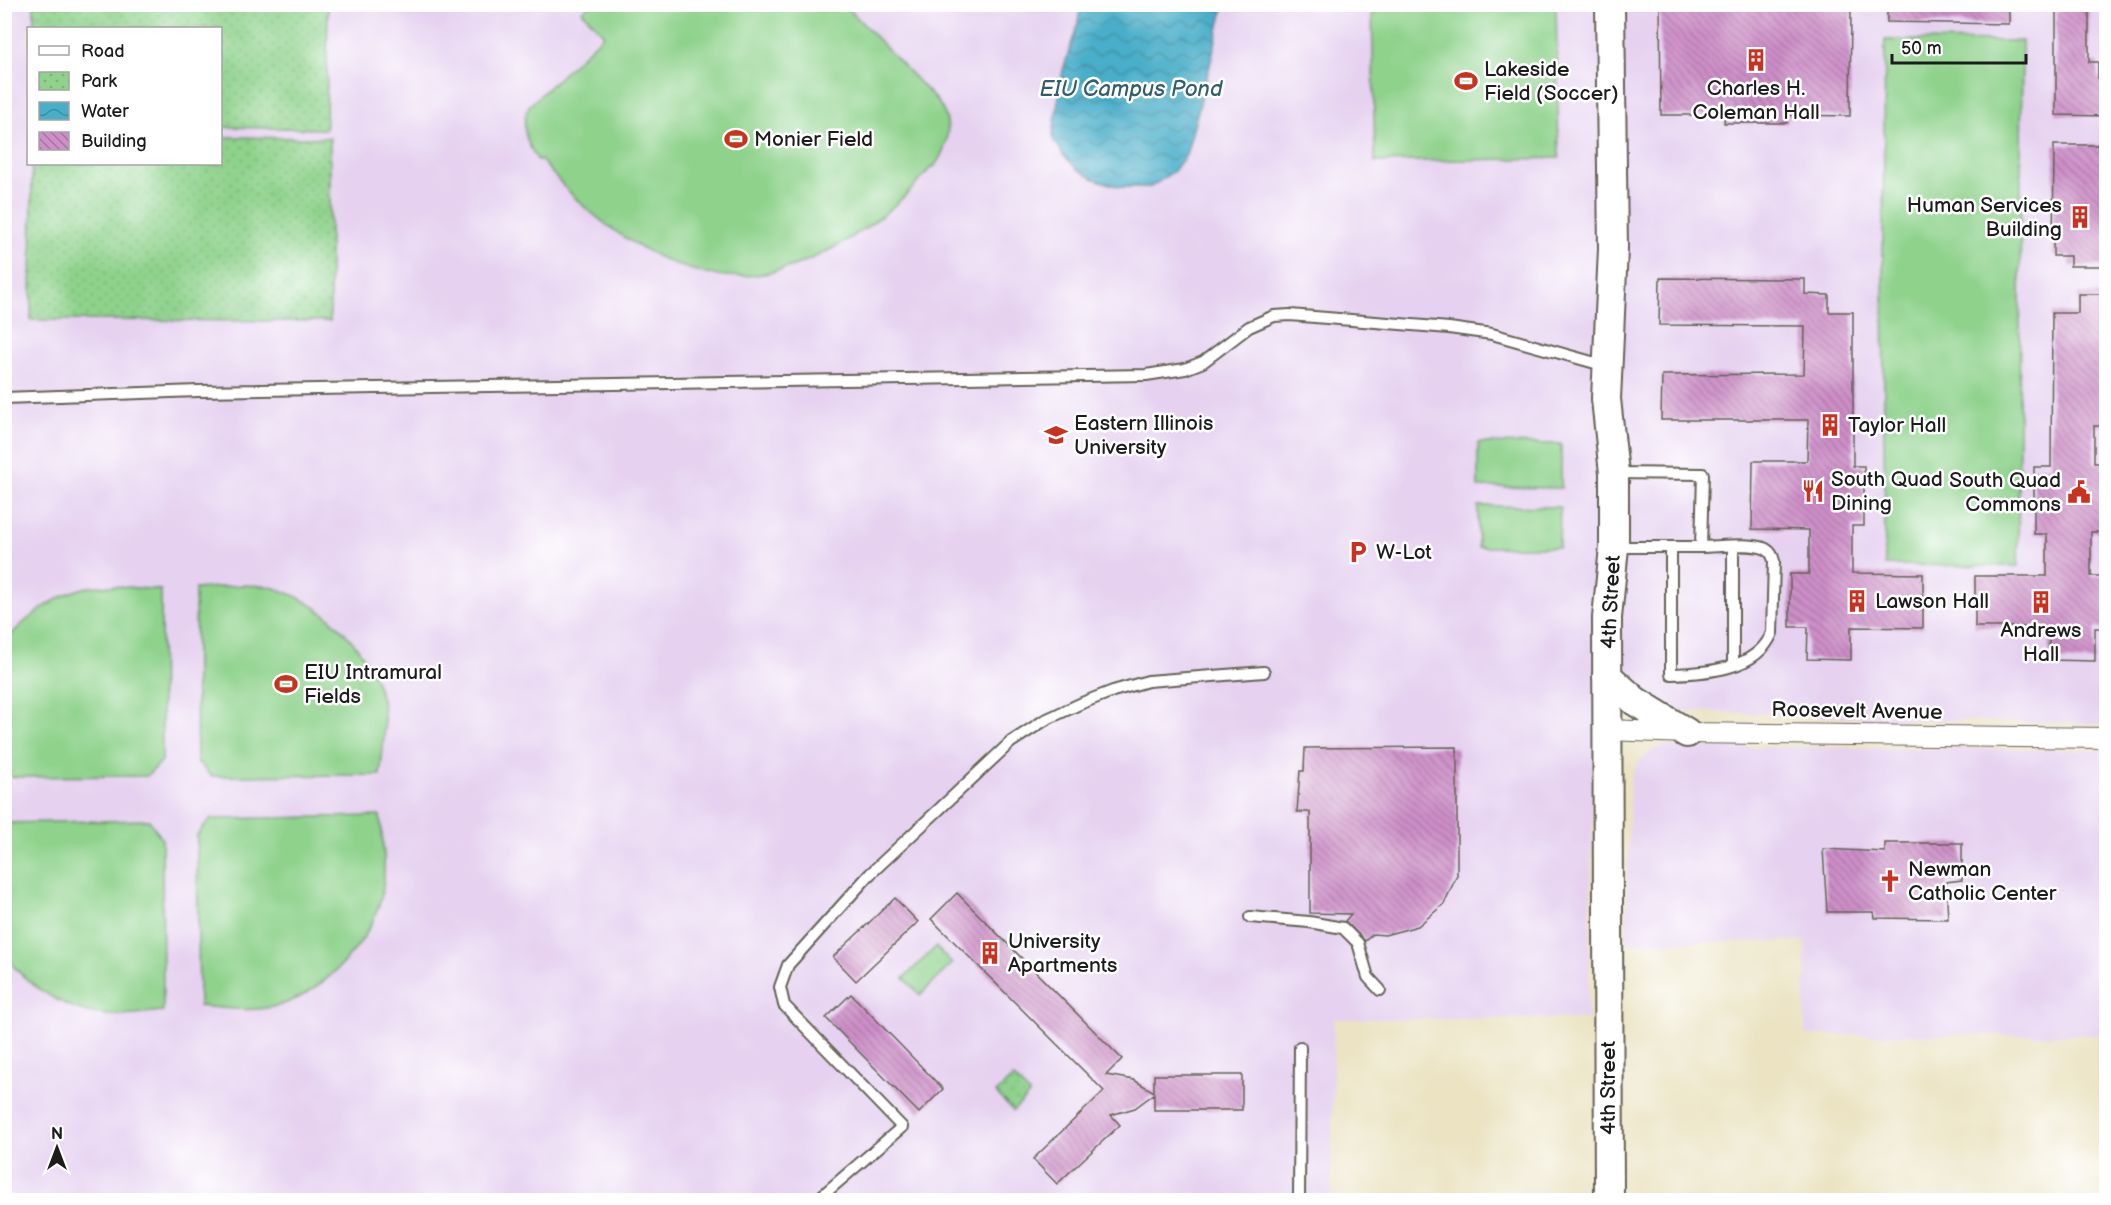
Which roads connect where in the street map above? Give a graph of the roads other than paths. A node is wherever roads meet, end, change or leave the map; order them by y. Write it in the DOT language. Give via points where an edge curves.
graph roads {
  1 [pos="1610,4"];
  2 [pos="1606,366"];
  3 [pos="4,398"];
  4 [pos="1614,473"];
  5 [pos="1614,547"];
  6 [pos="1671,547"];
  7 [pos="1701,547"];
  8 [pos="1733,547"];
  9 [pos="1733,665"];
  10 [pos="1264,672"];
  11 [pos="1607,676"];
  12 [pos="1607,730"];
  13 [pos="1687,733"];
  14 [pos="2106,738"];
  15 [pos="1250,917"];
  16 [pos="1380,990"];
  17 [pos="1300,1047"];
  18 [pos="817,1200"];
  19 [pos="1299,1200"];
  20 [pos="1609,1200"];
  1 -- 2 [label="street, 4th Street" via="1613,249"];
  2 -- 3 [label="lane" via="1492,334 1290,315 1274,316 1249,327 1203,362 1146,375 210,390"];
  2 -- 4 [label="street, 4th Street"];
  4 -- 5 [label="street, 4th Street"];
  4 -- 7 [label="lane" via="1704,474"];
  5 -- 6 [label="lane"];
  5 -- 11 [label="street, 4th Street" via="1607,618"];
  6 -- 7 [label="lane"];
  6 -- 9 [label="lane" via="1671,674 1701,673"];
  7 -- 8 [label="lane"];
  8 -- 9 [label="lane"];
  8 -- 9 [label="lane" via="1765,549 1774,561 1772,633 1761,652"];
  10 -- 18 [label="lane" via="1148,681 1113,691 1045,720 1011,742 870,874 788,965 780,987 784,1005 902,1127"];
  11 -- 12 [label="street, 4th Street"];
  11 -- 13 [label="street" via="1641,706"];
  12 -- 13 [label="street, Roosevelt Avenue"];
  12 -- 20 [label="street, 4th Street"];
  13 -- 14 [label="street, Roosevelt Avenue"];
  15 -- 16 [label="lane" via="1343,928 1358,943 1368,977"];
  17 -- 19 [label="lane"];
}
